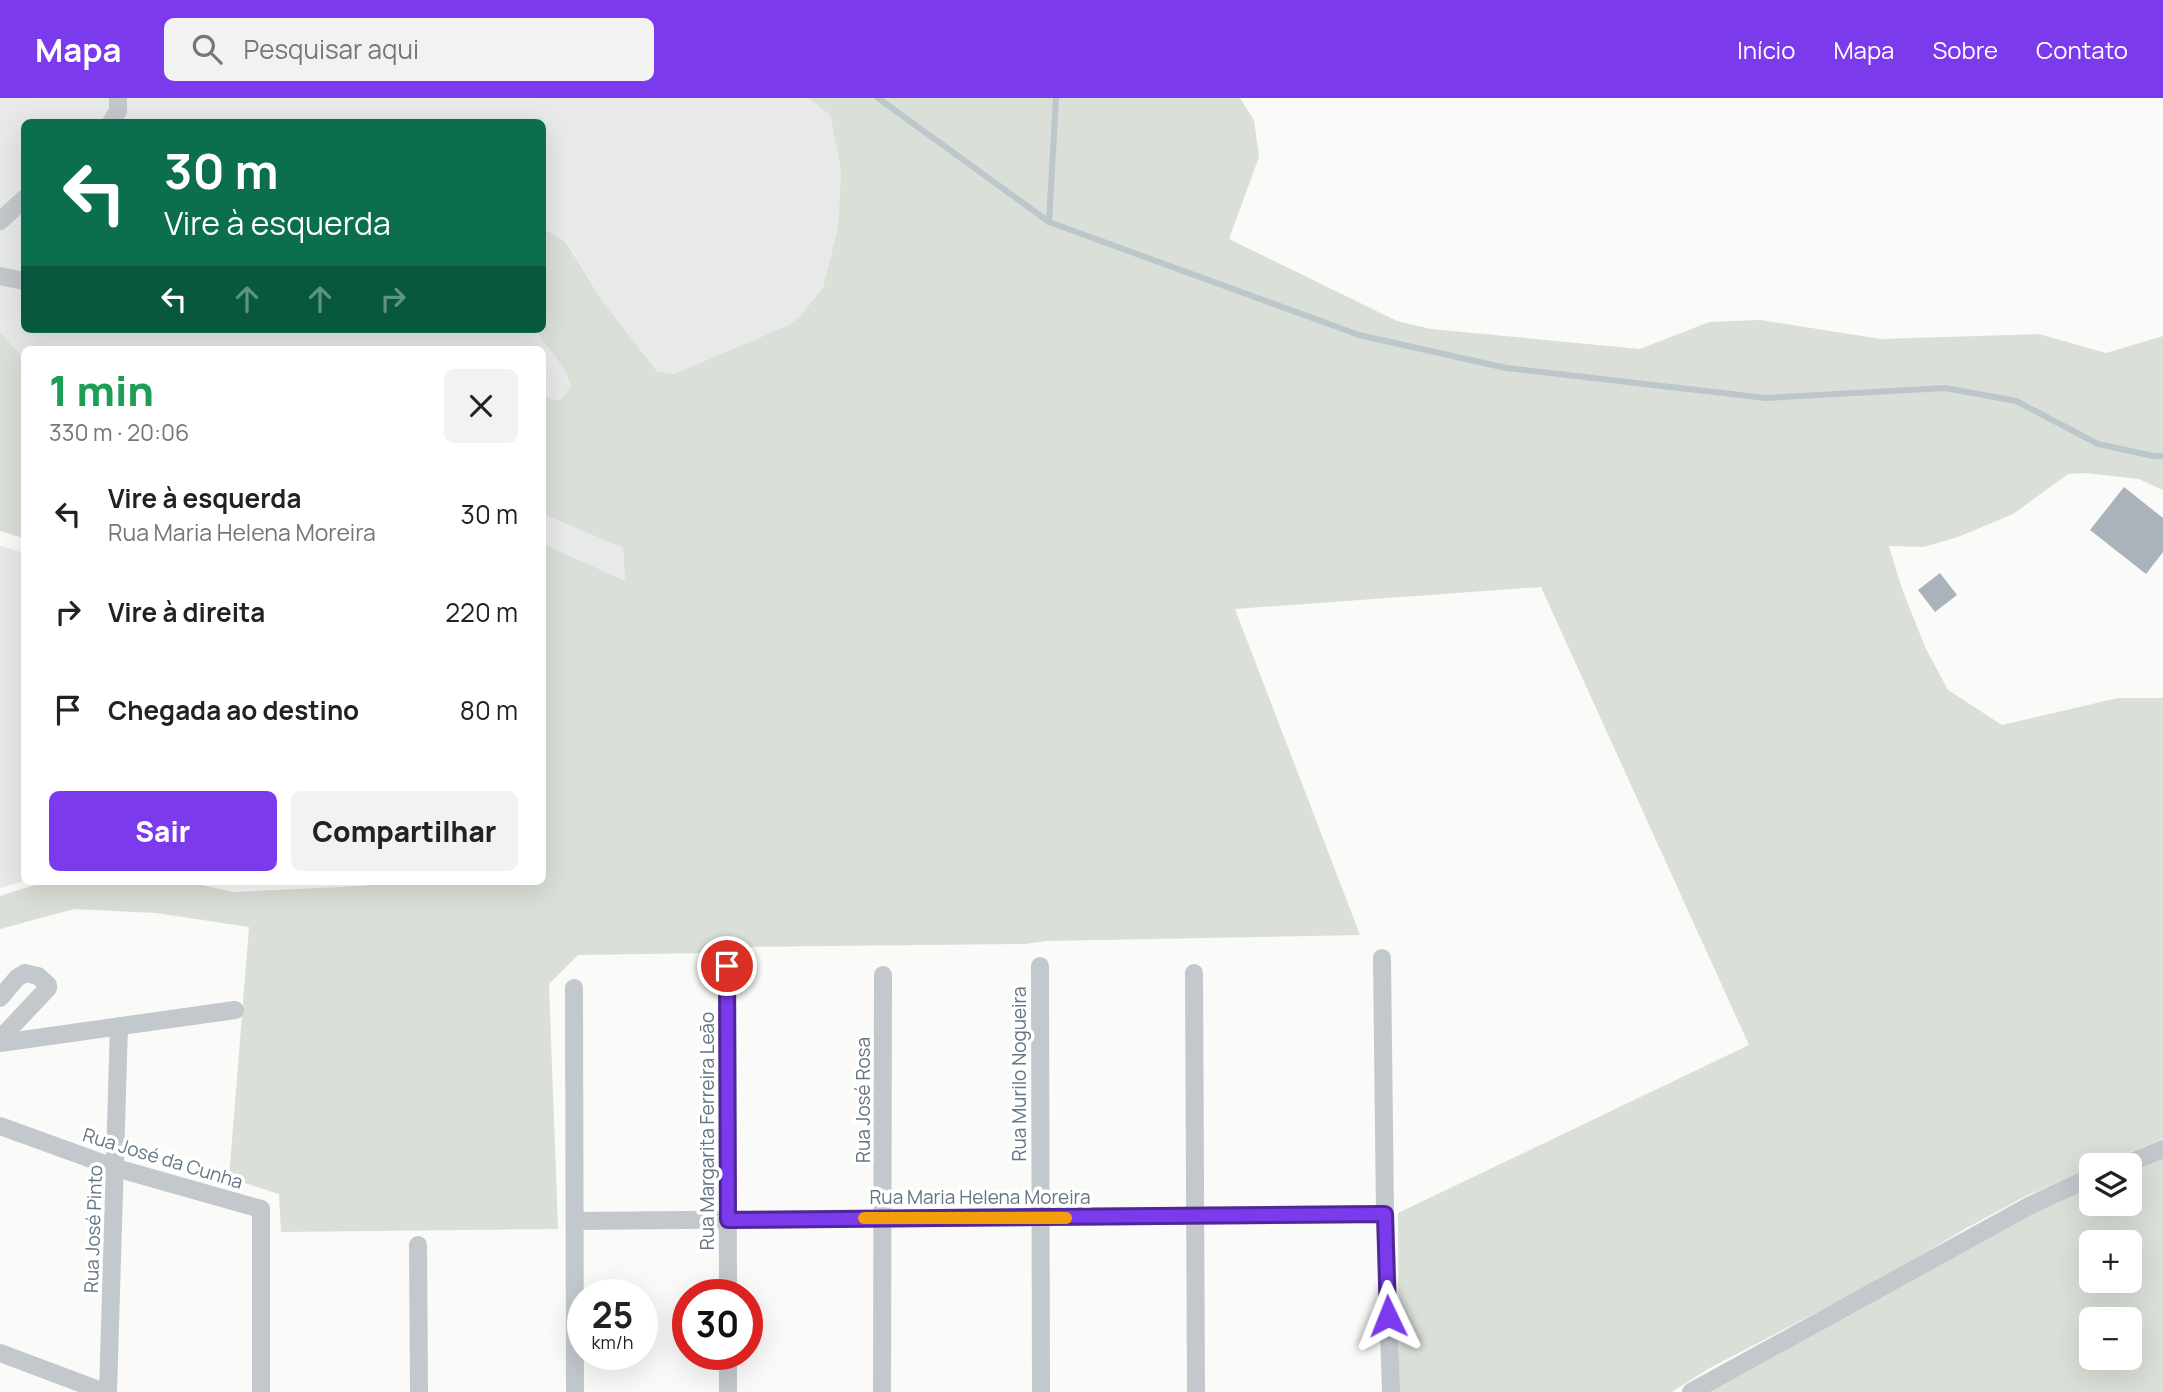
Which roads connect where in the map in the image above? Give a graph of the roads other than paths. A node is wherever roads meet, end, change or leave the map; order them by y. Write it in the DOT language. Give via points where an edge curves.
graph roads {
  1 [pos="118,98"];
  2 [pos="113,119"];
  3 [pos="21,202"];
  4 [pos="0,220"];
  5 [pos="0,276"];
  6 [pos="21,280"];
  7 [pos="1381,958"];
  8 [pos="727,966"];
  9 [pos="1040,966"];
  10 [pos="1194,973"];
  11 [pos="883,975"];
  12 [pos="574,988"];
  13 [pos="0,998"];
  14 [pos="234,1010"];
  15 [pos="119,1026"];
  16 [pos="0,1041"];
  17 [pos="0,1126"];
  18 [pos="2163,1149"];
  19 [pos="2142,1157"];
  20 [pos="116,1168"];
  21 [pos="2079,1183"];
  22 [pos="1385,1214"];
  23 [pos="884,1217"];
  24 [pos="1194,1217"];
  25 [pos="1040,1218"];
  26 [pos="728,1220"];
  27 [pos="575,1221"];
  28 [pos="418,1245"];
  29 [pos="728,1279"];
  30 [pos="0,1353"];
  31 [pos="728,1370"];
  32 [pos="106,1392"];
  33 [pos="261,1392"];
  34 [pos="419,1392"];
  35 [pos="575,1392"];
  36 [pos="728,1392"];
  37 [pos="882,1392"];
  38 [pos="1041,1392"];
  39 [pos="1196,1392"];
  40 [pos="1391,1392"];
  41 [pos="1691,1392"];
  1 -- 2 [label="street"];
  3 -- 4 [label="street"];
  5 -- 6 [label="street"];
  7 -- 22 [label="street"];
  8 -- 26 [label="street, Rua Margarita Ferreira Leão"];
  9 -- 25 [label="street, Rua Murilo Nogueira"];
  10 -- 24 [label="street"];
  11 -- 23 [label="street, Rua José Rosa"];
  12 -- 27 [label="street"];
  13 -- 16 [label="street" via="28,972 46,981 48,988"];
  14 -- 15 [label="street"];
  15 -- 16 [label="street"];
  15 -- 20 [label="street, Rua José Pinto"];
  17 -- 20 [label="street, Rua José da Cunha"];
  18 -- 19 [label="street"];
  20 -- 32 [label="street, Rua José Pinto"];
  20 -- 33 [label="street, Rua José da Cunha" via="261,1209"];
  21 -- 41 [label="street"];
  22 -- 24 [label="street, Rua Maria Helena Moreira"];
  22 -- 40 [label="street"];
  23 -- 25 [label="street, Rua Maria Helena Moreira"];
  23 -- 26 [label="street, Rua Maria Helena Moreira"];
  23 -- 37 [label="street, Rua José Rosa"];
  24 -- 25 [label="street, Rua Maria Helena Moreira"];
  24 -- 39 [label="street"];
  25 -- 38 [label="street, Rua Murilo Nogueira"];
  26 -- 27 [label="street, Rua Maria Helena Moreira"];
  26 -- 29 [label="street, Rua Margarita Ferreira Leão"];
  27 -- 35 [label="street"];
  28 -- 34 [label="street"];
  30 -- 32 [label="street"];
  31 -- 36 [label="street"];
}
